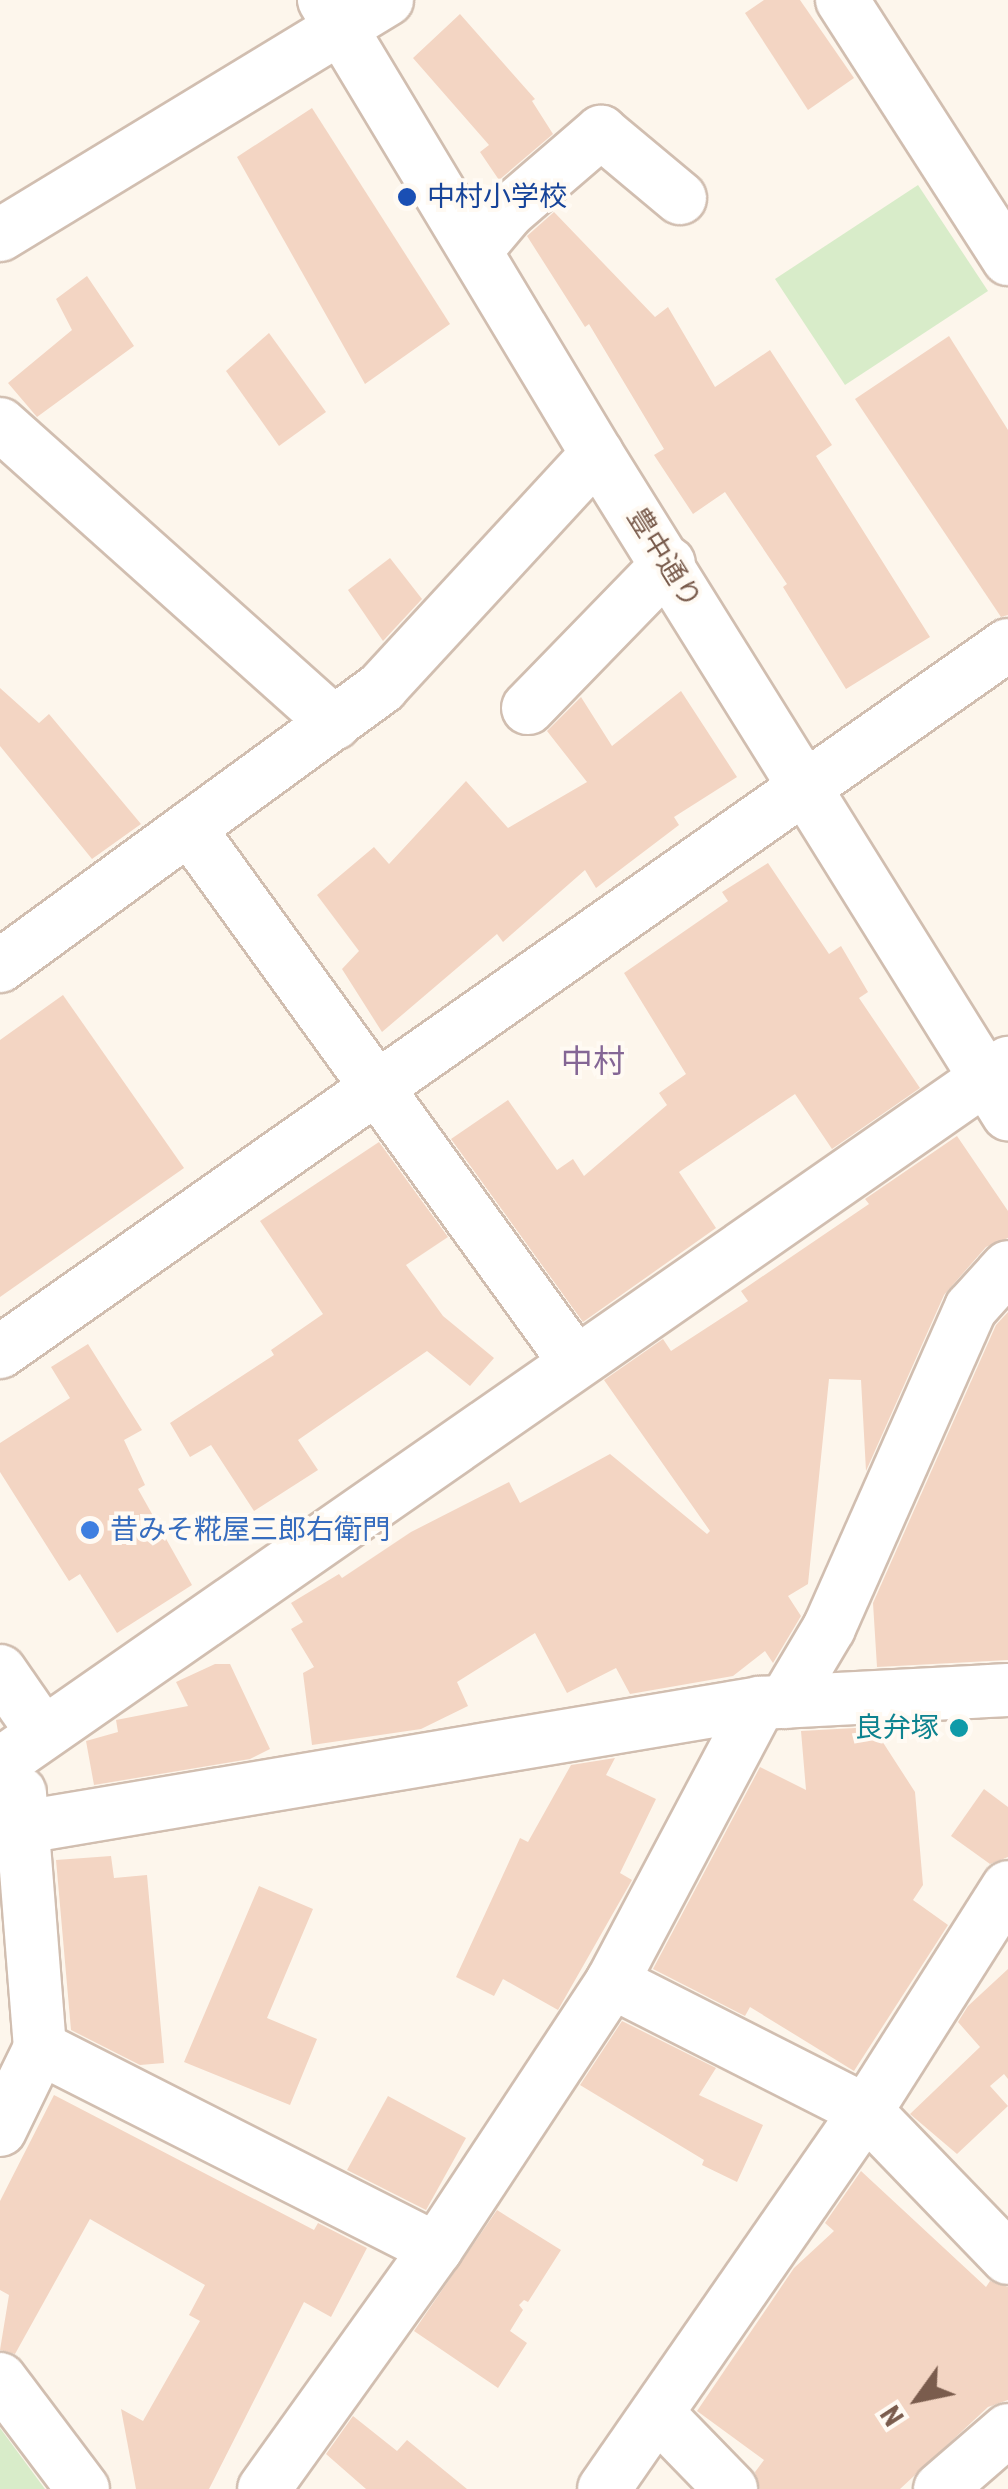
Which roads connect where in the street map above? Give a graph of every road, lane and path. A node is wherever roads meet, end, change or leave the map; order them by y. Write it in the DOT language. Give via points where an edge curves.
graph roads {
  1 [pos="387,0"];
  2 [pos="842,0"];
  3 [pos="333,16"];
  4 [pos="680,198"];
  5 [pos="0,235"];
  6 [pos="477,249"];
  7 [pos="1008,259"];
  8 [pos="0,424"];
  9 [pos="597,454"];
  10 [pos="669,563"];
  11 [pos="1008,645"];
  12 [pos="528,708"];
  13 [pos="335,724"];
  14 [pos="804,789"];
  15 [pos="189,828"];
  16 [pos="1,964"];
  17 [pos="1000,1085"];
  18 [pos="376,1092"];
  19 [pos="1008,1267"];
  20 [pos="0,1352"];
  21 [pos="576,1363"];
  22 [pos="0,1671"];
  23 [pos="1008,1690"];
  24 [pos="773,1703"];
  25 [pos="43,1733"];
  26 [pos="0,1764"];
  27 [pos="24,1827"];
  28 [pos="1008,1887"];
  29 [pos="612,1982"];
  30 [pos="40,2048"];
  31 [pos="866,2111"];
  32 [pos="0,2130"];
  33 [pos="436,2249"];
  34 [pos="1008,2258"];
  35 [pos="0,2379"];
  36 [pos="658,2414"];
  37 [pos="1008,2430"];
  38 [pos="83,2489"];
  39 [pos="264,2489"];
  40 [pos="604,2489"];
  41 [pos="730,2489"];
  42 [pos="940,2489"];
  1 -- 3 [label="street"];
  2 -- 7 [label="street"];
  3 -- 5 [label="street"];
  3 -- 6 [label="street, 豊中通り"];
  4 -- 6 [label="street" via="601,132 508,212"];
  6 -- 9 [label="street, 豊中通り"];
  8 -- 13 [label="street"];
  9 -- 10 [label="street, 豊中通り"];
  9 -- 13 [label="street" via="382,687"];
  10 -- 12 [label="street"];
  10 -- 14 [label="street, 豊中通り"];
  11 -- 14 [label="street"];
  13 -- 15 [label="street"];
  14 -- 17 [label="street, 豊中通り"];
  14 -- 18 [label="street"];
  15 -- 16 [label="street"];
  15 -- 18 [label="street"];
  17 -- 21 [label="street"];
  18 -- 20 [label="street"];
  18 -- 21 [label="street"];
  19 -- 24 [label="street" via="971,1308 829,1628"];
  21 -- 25 [label="street"];
  22 -- 25 [label="street"];
  23 -- 24 [label="street"];
  24 -- 27 [label="street"];
  24 -- 29 [label="street"];
  25 -- 26 [label="street"];
  26 -- 27 [label="street" via="23,1798"];
  27 -- 30 [label="street"];
  28 -- 31 [label="street"];
  29 -- 31 [label="street"];
  29 -- 33 [label="street"];
  30 -- 32 [label="street"];
  30 -- 33 [label="street"];
  31 -- 34 [label="street"];
  31 -- 36 [label="street"];
  33 -- 39 [label="street"];
  35 -- 38 [label="street"];
  36 -- 40 [label="street"];
  36 -- 41 [label="street"];
  37 -- 42 [label="street"];
}
